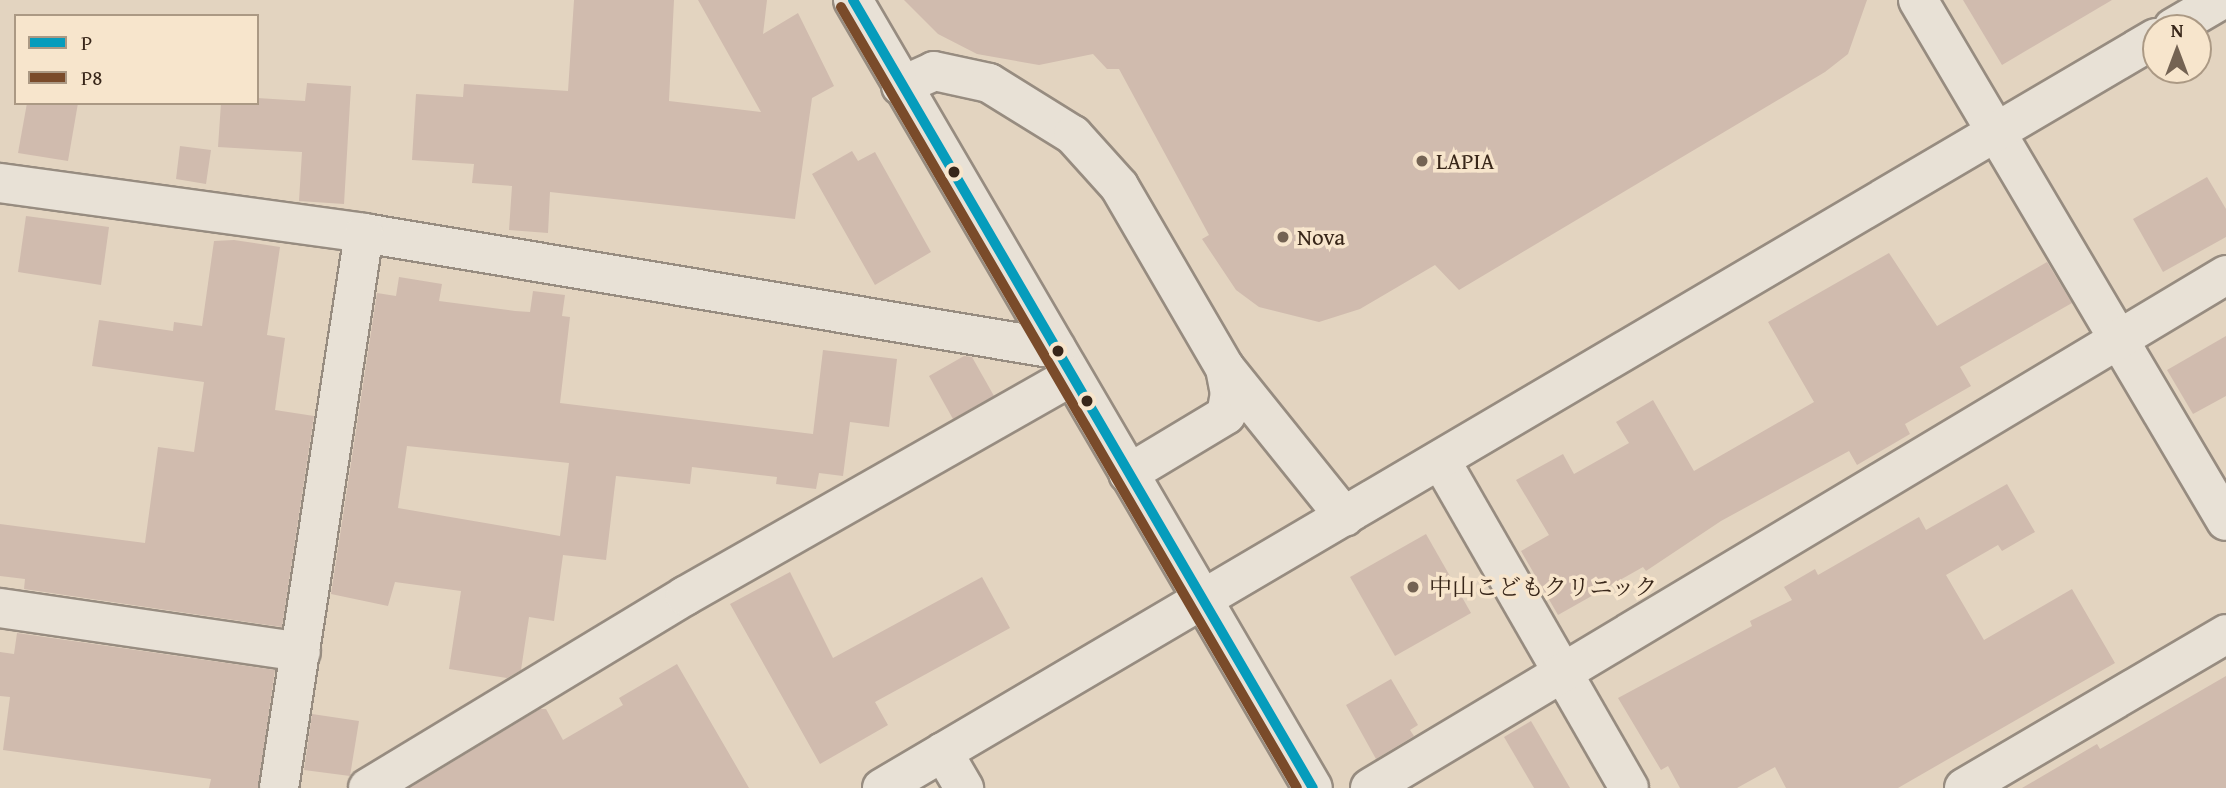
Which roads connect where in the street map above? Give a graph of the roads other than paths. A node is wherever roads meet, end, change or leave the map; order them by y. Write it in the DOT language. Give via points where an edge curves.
graph roads {
  1 [pos="853,0"];
  2 [pos="1918,0"];
  3 [pos="2221,0"];
  4 [pos="2197,14"];
  5 [pos="2142,46"];
  6 [pos="901,86"];
  7 [pos="1998,131"];
  8 [pos="0,183"];
  9 [pos="364,233"];
  10 [pos="2226,275"];
  11 [pos="2118,337"];
  12 [pos="1064,363"];
  13 [pos="1225,368"];
  14 [pos="1441,461"];
  15 [pos="1128,474"];
  16 [pos="1345,517"];
  17 [pos="2226,521"];
  18 [pos="1201,600"];
  19 [pos="0,608"];
  20 [pos="2226,634"];
  21 [pos="302,652"];
  22 [pos="1562,674"];
  23 [pos="943,752"];
  24 [pos="279,788"];
  25 [pos="368,788"];
  26 [pos="882,788"];
  27 [pos="964,788"];
  28 [pos="1313,788"];
  29 [pos="1370,788"];
  30 [pos="1629,788"];
  31 [pos="1964,788"];
  1 -- 6 [label="street"];
  2 -- 7 [label="street"];
  3 -- 4 [label="street"];
  5 -- 7 [label="street"];
  6 -- 12 [label="street"];
  6 -- 13 [label="street" via="934,71 989,83 1073,135 1119,186"];
  7 -- 11 [label="street"];
  7 -- 14 [label="street"];
  8 -- 9 [label="street"];
  9 -- 12 [label="street"];
  9 -- 21 [label="street"];
  10 -- 11 [label="street"];
  11 -- 17 [label="street"];
  11 -- 22 [label="street"];
  12 -- 15 [label="street"];
  12 -- 25 [label="street"];
  13 -- 15 [label="street" via="1230,393 1226,415"];
  13 -- 16 [label="street"];
  14 -- 16 [label="street"];
  14 -- 22 [label="street"];
  15 -- 18 [label="street"];
  16 -- 18 [label="street"];
  18 -- 23 [label="street"];
  18 -- 28 [label="street"];
  19 -- 21 [label="street"];
  20 -- 31 [label="street"];
  21 -- 24 [label="street"];
  22 -- 29 [label="street"];
  22 -- 30 [label="street"];
  23 -- 26 [label="street"];
  23 -- 27 [label="street"];
}
